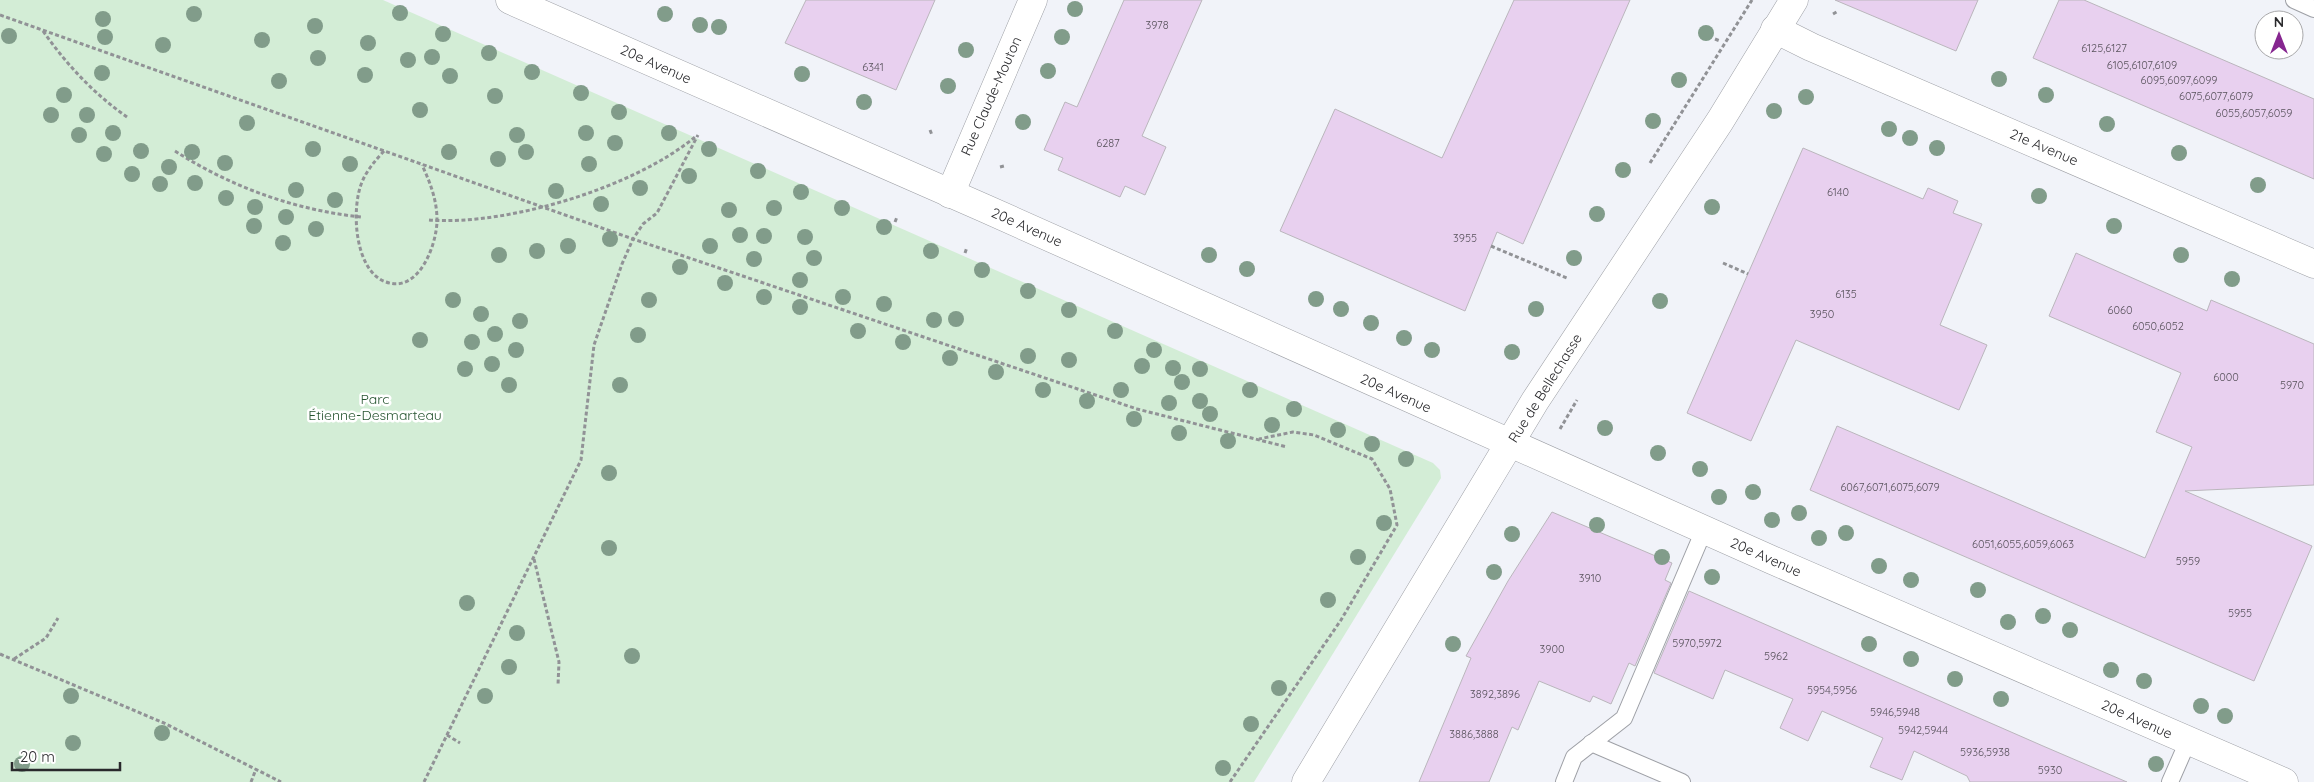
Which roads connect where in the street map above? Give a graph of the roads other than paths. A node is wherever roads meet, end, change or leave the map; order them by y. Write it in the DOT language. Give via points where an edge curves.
graph roads {
  1 [pos="510,0"];
  2 [pos="1033,0"];
  3 [pos="1794,0"];
  4 [pos="2294,0"];
  5 [pos="2314,9"];
  6 [pos="1775,29"];
  7 [pos="950,194"];
  8 [pos="2314,264"];
  9 [pos="1510,444"];
  10 [pos="1704,530"];
  11 [pos="2188,742"];
  12 [pos="1591,743"];
  13 [pos="1306,782"];
  14 [pos="1564,782"];
  15 [pos="1682,782"];
  16 [pos="2170,782"];
  17 [pos="2284,782"];
  1 -- 7 [label="street, 20e Avenue"];
  2 -- 7 [label="street, Rue Claude-Mouton"];
  3 -- 6 [label="street, Rue de Bellechasse"];
  4 -- 5 [label="lane"];
  6 -- 8 [label="street, 21e Avenue"];
  6 -- 9 [label="street, Rue de Bellechasse" via="1720,121"];
  7 -- 9 [label="street, 20e Avenue"];
  9 -- 10 [label="street, 20e Avenue"];
  9 -- 13 [label="street, Rue de Bellechasse"];
  10 -- 11 [label="street, 20e Avenue"];
  10 -- 12 [label="lane" via="1624,718"];
  11 -- 16 [label="lane"];
  11 -- 17 [label="street, 20e Avenue"];
  12 -- 14 [label="lane" via="1574,757"];
  12 -- 15 [label="lane"];
}
